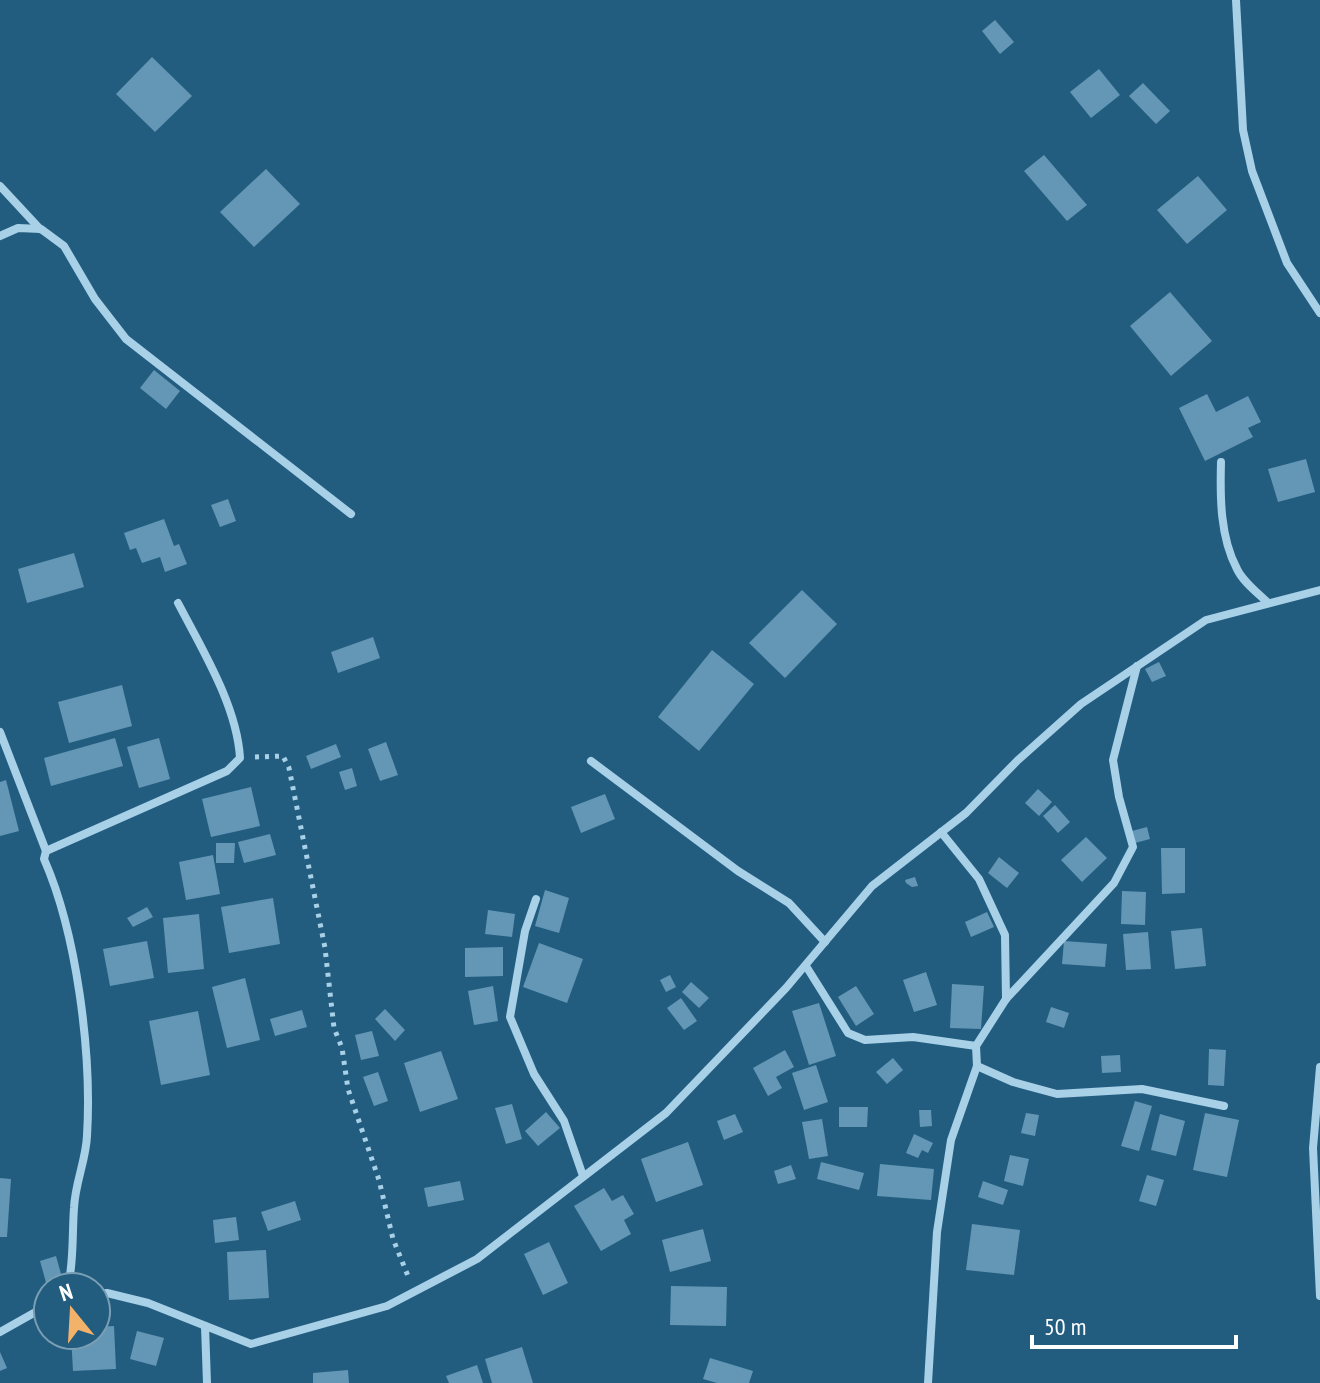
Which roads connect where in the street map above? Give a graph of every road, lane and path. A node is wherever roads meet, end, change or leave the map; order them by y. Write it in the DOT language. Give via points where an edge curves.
graph roads {
  1 [pos="1236,0"];
  2 [pos="0,186"];
  3 [pos="41,229"];
  4 [pos="0,236"];
  5 [pos="1320,313"];
  6 [pos="1221,462"];
  7 [pos="351,514"];
  8 [pos="1320,590"];
  9 [pos="178,603"];
  10 [pos="1268,603"];
  11 [pos="1137,665"];
  12 [pos="0,732"];
  13 [pos="240,758"];
  14 [pos="591,761"];
  15 [pos="941,832"];
  16 [pos="46,851"];
  17 [pos="536,899"];
  18 [pos="825,942"];
  19 [pos="806,966"];
  20 [pos="1006,999"];
  21 [pos="976,1046"];
  22 [pos="977,1066"];
  23 [pos="1320,1067"];
  24 [pos="1224,1106"];
  25 [pos="1317,1172"];
  26 [pos="583,1176"];
  27 [pos="71,1271"];
  28 [pos="414,1292"];
  29 [pos="112,1294"];
  30 [pos="1320,1296"];
  31 [pos="32,1314"];
  32 [pos="205,1326"];
  33 [pos="0,1332"];
  34 [pos="207,1383"];
  35 [pos="928,1383"];
  1 -- 5 [label="street" via="1243,130 1252,171 1287,263"];
  2 -- 3 [label="street"];
  3 -- 4 [label="street" via="18,228"];
  3 -- 7 [label="street" via="64,246 126,339"];
  6 -- 10 [label="street" via="1220,502 1238,572"];
  8 -- 10 [label="street"];
  9 -- 13 [label="street" via="211,664 239,739"];
  10 -- 11 [label="street" via="1206,620"];
  11 -- 15 [label="street" via="1081,704"];
  11 -- 20 [label="street" via="1113,760 1133,847 1114,883"];
  12 -- 16 [label="street"];
  13 -- 16 [label="street" via="227,771"];
  13 -- 28 [label="path" via="283,756 289,768 348,1089"];
  14 -- 18 [label="street" via="789,903"];
  15 -- 18 [label="street" via="872,886"];
  15 -- 20 [label="street" via="979,879 1005,935"];
  16 -- 27 [label="street" via="78,985 86,1060 87,1138 74,1206"];
  17 -- 26 [label="street" via="510,1017 534,1074 564,1121"];
  18 -- 19 [label="street"];
  19 -- 21 [label="street" via="848,1033 865,1040 913,1037"];
  19 -- 26 [label="street" via="666,1113"];
  20 -- 21 [label="street"];
  21 -- 22 [label="street"];
  22 -- 24 [label="street" via="1057,1094 1142,1089"];
  22 -- 35 [label="street" via="951,1140 943,1190"];
  23 -- 25 [label="street" via="1313,1148"];
  25 -- 30 [label="street"];
  26 -- 28 [label="street" via="477,1259"];
  28 -- 32 [label="street" via="387,1306 251,1344"];
  29 -- 32 [label="street"];
  31 -- 33 [label="street"];
  32 -- 34 [label="street"];
}
